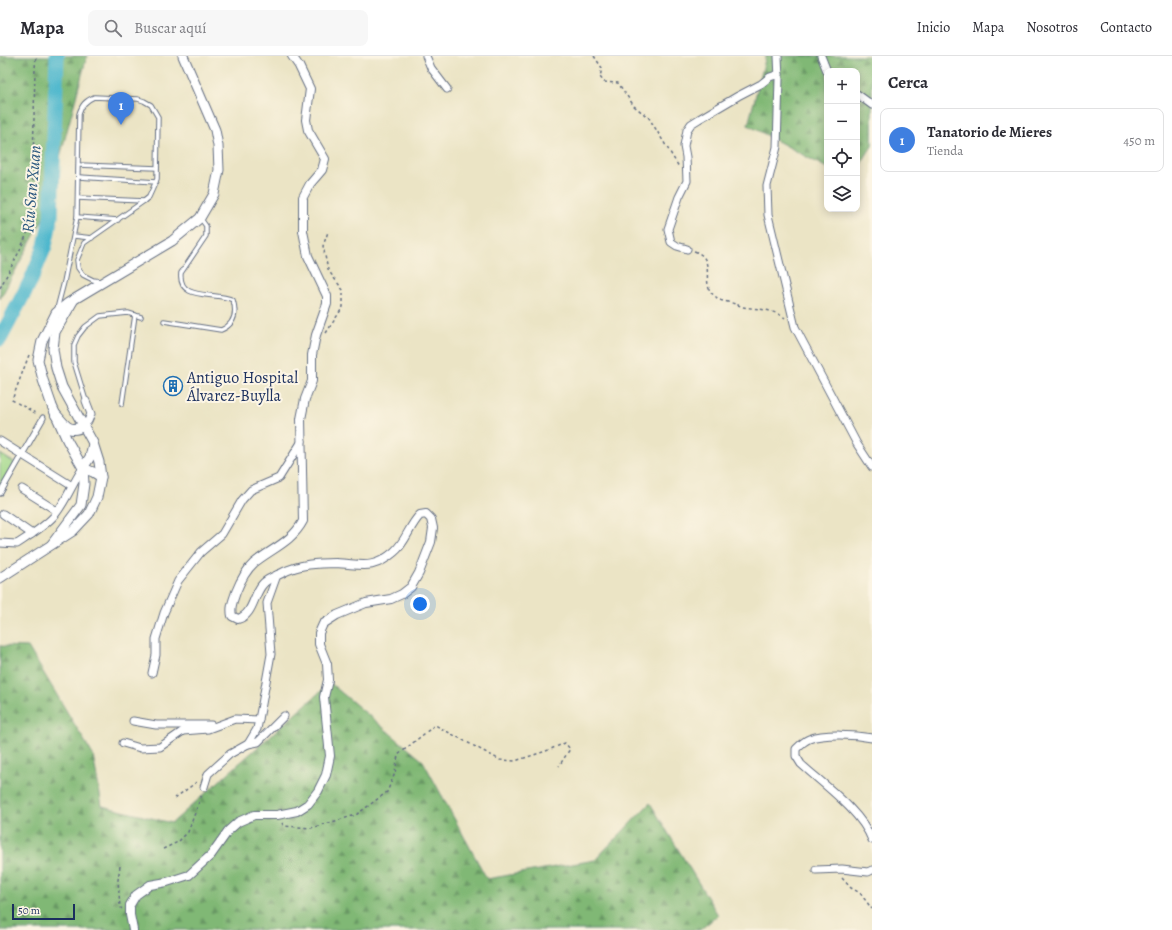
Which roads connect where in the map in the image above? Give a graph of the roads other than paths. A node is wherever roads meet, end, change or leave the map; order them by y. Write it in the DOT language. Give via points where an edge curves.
graph roads {
  1 [pos="183,56"];
  2 [pos="292,56"];
  3 [pos="426,56"];
  4 [pos="778,56"];
  5 [pos="821,56"];
  6 [pos="826,68"];
  7 [pos="779,74"];
  8 [pos="447,89"];
  9 [pos="860,96"];
  10 [pos="872,105"];
  11 [pos="79,165"];
  12 [pos="157,168"];
  13 [pos="79,177"];
  14 [pos="156,182"];
  15 [pos="78,198"];
  16 [pos="144,201"];
  17 [pos="77,217"];
  18 [pos="200,218"];
  19 [pos="118,220"];
  20 [pos="74,236"];
  21 [pos="92,238"];
  22 [pos="688,248"];
  23 [pos="103,282"];
  24 [pos="74,300"];
  25 [pos="56,313"];
  26 [pos="135,315"];
  27 [pos="141,317"];
  28 [pos="164,321"];
  29 [pos="86,401"];
  30 [pos="122,404"];
  31 [pos="56,415"];
  32 [pos="43,418"];
  33 [pos="83,426"];
  34 [pos="0,441"];
  35 [pos="302,441"];
  36 [pos="93,443"];
  37 [pos="23,455"];
  38 [pos="872,467"];
  39 [pos="83,468"];
  40 [pos="101,477"];
  41 [pos="72,486"];
  42 [pos="22,489"];
  43 [pos="0,493"];
  44 [pos="57,511"];
  45 [pos="3,514"];
  46 [pos="32,534"];
  47 [pos="0,543"];
  48 [pos="52,544"];
  49 [pos="278,575"];
  50 [pos="0,578"];
  51 [pos="152,673"];
  52 [pos="284,716"];
  53 [pos="259,720"];
  54 [pos="133,721"];
  55 [pos="219,725"];
  56 [pos="872,738"];
  57 [pos="123,743"];
  58 [pos="248,744"];
  59 [pos="204,787"];
  60 [pos="872,840"];
  61 [pos="816,870"];
  62 [pos="872,870"];
  63 [pos="133,930"];
  1 -- 18 [label="main road" via="209,113 218,146 219,170 214,194"];
  2 -- 35 [label="street" via="310,89 306,120 308,130 325,159 322,170 303,197 303,231 308,256 327,296 327,304 314,342 312,381 304,400 301,419"];
  3 -- 8 [label="street" via="431,68"];
  4 -- 7 [label="street"];
  5 -- 6 [label="street"];
  7 -- 22 [label="street" via="691,124 687,130 684,146 687,180 668,229 672,242"];
  7 -- 38 [label="street" via="777,147 767,186 768,215 795,327 857,444"];
  9 -- 10 [label="street"];
  11 -- 12 [label="lane"];
  11 -- 12 [label="lane" via="79,114 82,106 94,97 138,99 151,105 158,117"];
  11 -- 13 [label="lane"];
  12 -- 14 [label="lane"];
  13 -- 14 [label="lane"];
  13 -- 15 [label="lane"];
  14 -- 16 [label="lane" via="149,197"];
  15 -- 16 [label="lane"];
  15 -- 17 [label="lane"];
  16 -- 19 [label="lane"];
  17 -- 19 [label="lane"];
  17 -- 20 [label="lane"];
  18 -- 23 [label="main road" via="172,241"];
  18 -- 28 [label="lane" via="206,226 206,236 181,273 180,279 187,291 194,294 222,296 233,300 232,323 221,330"];
  19 -- 21 [label="lane"];
  20 -- 21 [label="lane"];
  20 -- 25 [label="lane"];
  21 -- 23 [label="lane" via="84,244 77,260 78,268 83,275"];
  23 -- 24 [label="main road"];
  24 -- 25 [label="main road"];
  24 -- 33 [label="main road" via="55,332 53,349 62,387"];
  25 -- 31 [label="main road" via="42,341 38,360"];
  26 -- 27 [label="lane"];
  26 -- 29 [label="lane" via="100,316 78,336 74,345 74,362"];
  26 -- 30 [label="lane"];
  29 -- 33 [label="street" via="91,414"];
  31 -- 33 [label="main road" via="71,430"];
  31 -- 39 [label="main road"];
  32 -- 37 [label="street"];
  33 -- 36 [label="main road"];
  34 -- 37 [label="street"];
  35 -- 49 [label="street" via="303,521 299,530 289,539 253,564 244,574 232,603 232,616 238,619 245,616 263,584"];
  35 -- 51 [label="street" via="279,478 250,490 222,534 201,552 178,581 156,639"];
  36 -- 39 [label="main road" via="90,457"];
  36 -- 40 [label="main road"];
  37 -- 41 [label="street"];
  37 -- 43 [label="street"];
  39 -- 40 [label="main road"];
  39 -- 41 [label="street"];
  39 -- 48 [label="main road" via="81,505"];
  40 -- 48 [label="main road" via="97,497 89,514 73,531"];
  41 -- 44 [label="street"];
  42 -- 44 [label="street"];
  44 -- 46 [label="street" via="54,517"];
  45 -- 46 [label="street"];
  46 -- 47 [label="street" via="17,544"];
  48 -- 50 [label="main road"];
  49 -- 53 [label="street" via="268,603 271,654"];
  49 -- 63 [label="street" via="303,565 374,564 400,547 412,524 420,515 426,514 430,519 433,528 431,542 411,587 391,599 366,603 336,615 323,624 319,633 319,644 327,664 328,680 324,697 330,756 326,775 318,791 308,804 297,810 277,815 254,815 238,822 228,831 212,855 189,875 150,885 136,895 130,905"];
  52 -- 58 [label="street" via="258,742"];
  53 -- 55 [label="street" via="234,719"];
  53 -- 58 [label="street"];
  54 -- 55 [label="street" via="156,725"];
  55 -- 57 [label="street" via="208,729 183,731 160,747 140,748"];
  56 -- 60 [label="street" via="856,735 828,736 809,739 796,749 796,756 801,764 851,810 863,823"];
  58 -- 59 [label="street" via="230,754 208,774"];
  61 -- 62 [label="street"];
}
